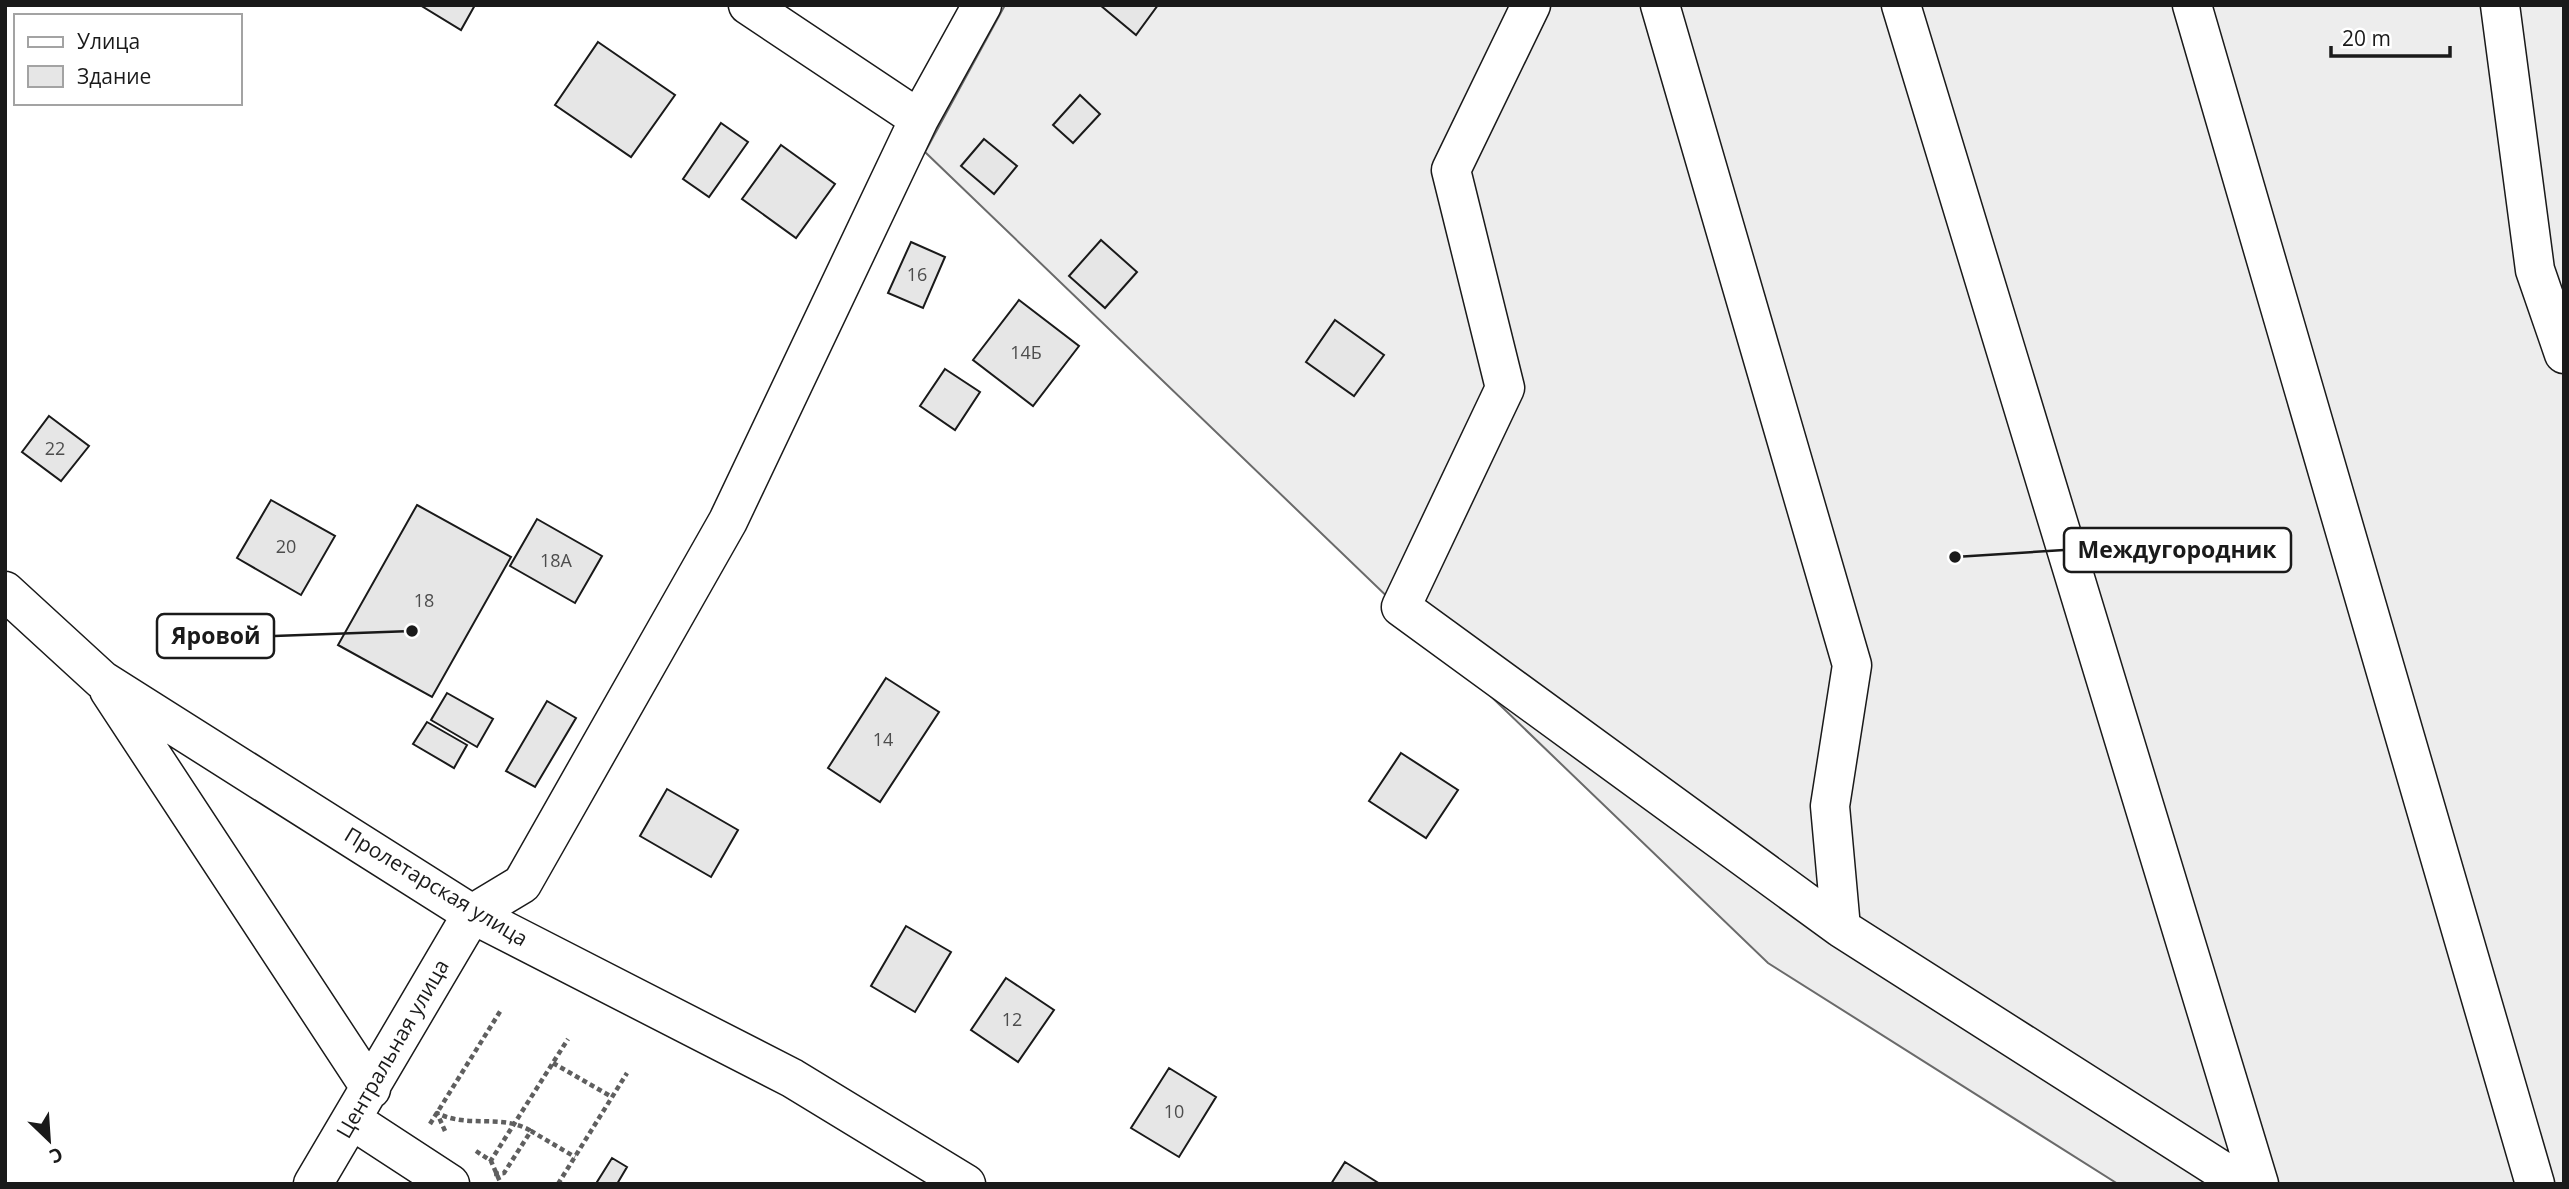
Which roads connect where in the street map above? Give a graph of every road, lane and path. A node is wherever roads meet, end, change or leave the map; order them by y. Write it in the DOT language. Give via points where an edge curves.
graph roads {
  1 [pos="748,5"];
  2 [pos="982,5"];
  3 [pos="1531,5"];
  4 [pos="1660,5"];
  5 [pos="1901,5"];
  6 [pos="2192,5"];
  7 [pos="2500,5"];
  8 [pos="919,119"];
  9 [pos="2564,354"];
  10 [pos="5,590"];
  11 [pos="102,680"];
  12 [pos="472,914"];
  13 [pos="1841,928"];
  14 [pos="501,1010"];
  15 [pos="568,1039"];
  16 [pos="553,1063"];
  17 [pos="627,1073"];
  18 [pos="612,1097"];
  19 [pos="361,1104"];
  20 [pos="437,1113"];
  21 [pos="516,1122"];
  22 [pos="531,1131"];
  23 [pos="453,1136"];
  24 [pos="472,1148"];
  25 [pos="410,1157"];
  26 [pos="575,1157"];
  27 [pos="491,1161"];
  28 [pos="487,1168"];
  29 [pos="495,1174"];
  30 [pos="466,1179"];
  31 [pos="313,1184"];
  32 [pos="500,1184"];
  33 [pos="558,1184"];
  34 [pos="967,1184"];
  35 [pos="2243,1184"];
  36 [pos="2259,1184"];
  37 [pos="2535,1184"];
  1 -- 8 [label="street"];
  2 -- 8 [label="street"];
  3 -- 13 [label="street" via="1451,170 1505,388 1401,607"];
  4 -- 13 [label="street" via="1852,665 1830,806"];
  5 -- 36 [label="street"];
  6 -- 37 [label="street"];
  7 -- 9 [label="street" via="2535,270"];
  8 -- 12 [label="street" via="728,521 522,884"];
  10 -- 11 [label="street, Пролетарская улица"];
  11 -- 12 [label="street, Пролетарская улица"];
  11 -- 19 [label="street"];
  12 -- 19 [label="street, Центральная улица"];
  12 -- 34 [label="street, Пролетарская улица" via="792,1078"];
  13 -- 35 [label="street"];
  14 -- 20 [label="path"];
  15 -- 16 [label="path"];
  16 -- 18 [label="path"];
  16 -- 21 [label="path"];
  17 -- 18 [label="path"];
  18 -- 26 [label="path"];
  19 -- 25 [label="street"];
  19 -- 31 [label="street, Центральная улица"];
  20 -- 21 [label="path" via="454,1122"];
  20 -- 23 [label="path" via="443,1130"];
  20 -- 25 [label="path"];
  21 -- 22 [label="path"];
  21 -- 27 [label="path"];
  22 -- 26 [label="path"];
  22 -- 29 [label="path" via="504,1173"];
  24 -- 27 [label="path"];
  25 -- 30 [label="street"];
  26 -- 33 [label="path"];
  27 -- 28 [label="path"];
  27 -- 29 [label="path"];
  29 -- 30 [label="path"];
  29 -- 32 [label="path"];
}
